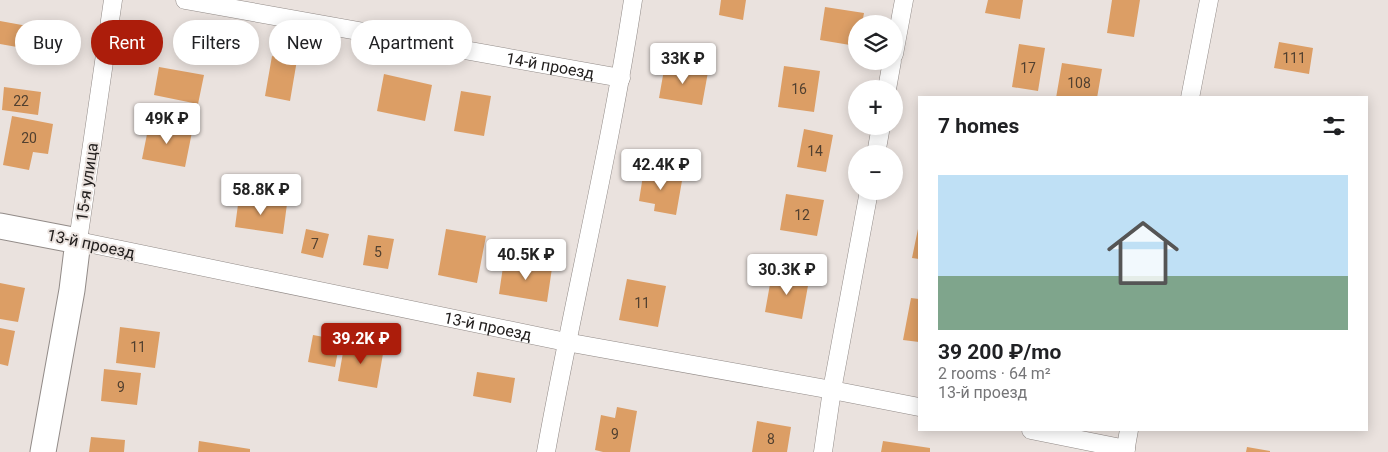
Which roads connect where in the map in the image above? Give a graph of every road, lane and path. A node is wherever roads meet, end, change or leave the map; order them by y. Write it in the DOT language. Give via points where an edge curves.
graph roads {
  1 [pos="113,0"];
  2 [pos="185,0"];
  3 [pos="633,0"];
  4 [pos="904,0"];
  5 [pos="1209,0"];
  6 [pos="901,15"];
  7 [pos="621,78"];
  8 [pos="1190,96"];
  9 [pos="867,200"];
  10 [pos="0,226"];
  11 [pos="78,242"];
  12 [pos="566,342"];
  13 [pos="832,390"];
  14 [pos="918,407"];
  15 [pos="1036,431"];
  16 [pos="1129,431"];
  17 [pos="1126,451"];
  18 [pos="43,452"];
  19 [pos="546,452"];
  20 [pos="823,452"];
  1 -- 11 [label="street, 15-я улица"];
  2 -- 7 [label="street, 14-й проезд"];
  3 -- 7 [label="street"];
  4 -- 6 [label="street"];
  5 -- 8 [label="street"];
  7 -- 12 [label="street"];
  9 -- 13 [label="street"];
  10 -- 11 [label="street, 13-й проезд"];
  11 -- 12 [label="street, 13-й проезд"];
  11 -- 18 [label="street, 15-я улица"];
  12 -- 13 [label="street, 13-й проезд"];
  12 -- 19 [label="street"];
  13 -- 14 [label="street, 13-й проезд"];
  13 -- 20 [label="street"];
  15 -- 17 [label="street"];
  16 -- 17 [label="street"];
}
